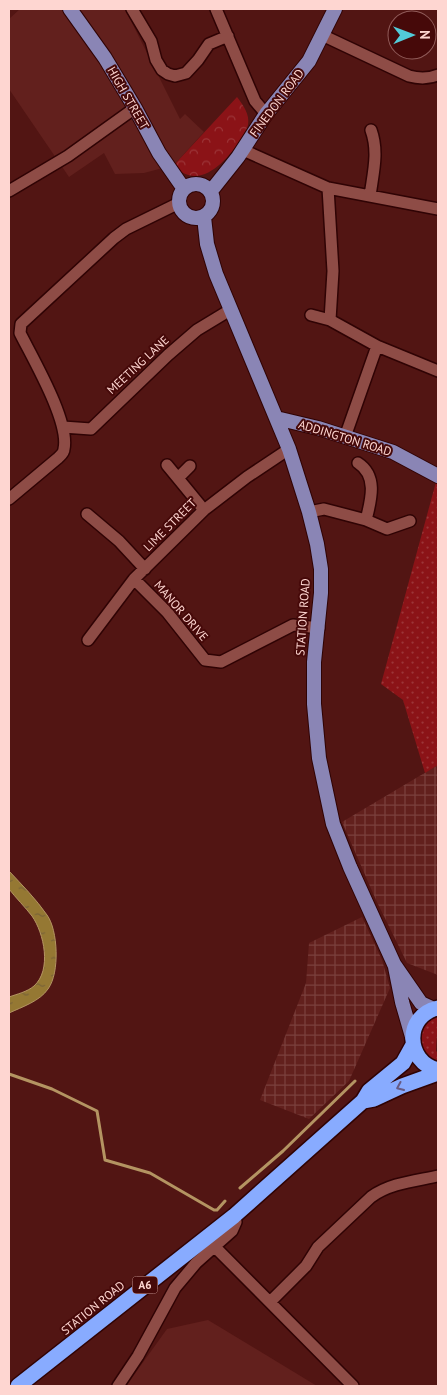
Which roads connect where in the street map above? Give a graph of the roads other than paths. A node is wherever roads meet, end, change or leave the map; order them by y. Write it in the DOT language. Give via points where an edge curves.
graph roads {
  1 [pos="70,9"];
  2 [pos="132,9"];
  3 [pos="216,9"];
  4 [pos="335,9"];
  5 [pos="322,35"];
  6 [pos="228,36"];
  7 [pos="438,75"];
  8 [pos="135,108"];
  9 [pos="266,114"];
  10 [pos="371,130"];
  11 [pos="242,150"];
  12 [pos="328,188"];
  13 [pos="184,189"];
  14 [pos="9,191"];
  15 [pos="211,191"];
  16 [pos="370,196"];
  17 [pos="179,203"];
  18 [pos="438,209"];
  19 [pos="204,217"];
  20 [pos="230,310"];
  21 [pos="311,315"];
  22 [pos="330,320"];
  23 [pos="377,346"];
  24 [pos="438,372"];
  25 [pos="276,418"];
  26 [pos="63,427"];
  27 [pos="345,437"];
  28 [pos="288,449"];
  29 [pos="358,463"];
  30 [pos="168,466"];
  31 [pos="190,466"];
  32 [pos="438,476"];
  33 [pos="178,478"];
  34 [pos="9,499"];
  35 [pos="204,510"];
  36 [pos="309,512"];
  37 [pos="87,514"];
  38 [pos="366,520"];
  39 [pos="410,521"];
  40 [pos="145,569"];
  41 [pos="134,579"];
  42 [pos="319,628"];
  43 [pos="88,640"];
  44 [pos="394,964"];
  45 [pos="436,1008"];
  46 [pos="413,1043"];
  47 [pos="438,1071"];
  48 [pos="363,1101"];
  49 [pos="438,1176"];
  50 [pos="234,1216"];
  51 [pos="214,1246"];
  52 [pos="270,1302"];
  53 [pos="18,1386"];
  54 [pos="118,1386"];
  55 [pos="353,1386"];
  1 -- 8 [label="main road, HIGH STREET"];
  2 -- 6 [label="street" via="152,41 162,70 175,76 186,73 210,44"];
  3 -- 6 [label="street"];
  4 -- 5 [label="main road, FINEDON ROAD"];
  5 -- 7 [label="street" via="409,76 419,79"];
  5 -- 9 [label="main road, FINEDON ROAD" via="309,61"];
  6 -- 9 [label="street" via="254,101"];
  8 -- 13 [label="main road, HIGH STREET" via="159,153"];
  8 -- 14 [label="street" via="68,156"];
  9 -- 11 [label="main road, FINEDON ROAD"];
  10 -- 16 [label="street" via="376,150"];
  11 -- 12 [label="street"];
  11 -- 15 [label="main road, FINEDON ROAD"];
  12 -- 16 [label="street"];
  12 -- 22 [label="street" via="333,271"];
  13 -- 15 [label="main road" via="199,184"];
  13 -- 17 [label="main road"];
  15 -- 19 [label="main road" via="213,208"];
  16 -- 18 [label="street"];
  17 -- 19 [label="main road" via="186,216"];
  17 -- 26 [label="street" via="114,238 22,324 20,333"];
  19 -- 20 [label="main road, STATION ROAD" via="207,244"];
  20 -- 25 [label="main road, STATION ROAD"];
  20 -- 26 [label="street, MEETING LANE" via="196,330 91,429"];
  21 -- 22 [label="street"];
  22 -- 23 [label="street"];
  23 -- 24 [label="street"];
  23 -- 27 [label="street"];
  25 -- 27 [label="main road, ADDINGTON ROAD"];
  25 -- 28 [label="main road, STATION ROAD"];
  26 -- 34 [label="street" via="64,452"];
  27 -- 32 [label="main road, ADDINGTON ROAD" via="393,452"];
  28 -- 35 [label="street, LIME STREET"];
  28 -- 36 [label="main road, STATION ROAD"];
  29 -- 38 [label="street" via="365,467 371,482 372,495"];
  30 -- 33 [label="street"];
  31 -- 33 [label="street"];
  33 -- 35 [label="street"];
  35 -- 40 [label="street, LIME STREET"];
  36 -- 38 [label="street" via="324,509"];
  36 -- 42 [label="main road, STATION ROAD" via="321,569"];
  37 -- 40 [label="street"];
  38 -- 39 [label="street" via="387,529"];
  40 -- 41 [label="street, LIME STREET"];
  41 -- 42 [label="street, MANOR DRIVE" via="167,612 205,660 221,662 293,625"];
  41 -- 43 [label="street, LIME STREET"];
  42 -- 44 [label="main road, STATION ROAD" via="314,662 314,704 319,758 328,801 350,867"];
  44 -- 45 [label="main road, STATION ROAD" via="421,1003"];
  44 -- 46 [label="main road, STATION ROAD"];
  45 -- 46 [label="highway" via="418,1021"];
  46 -- 47 [label="highway" via="422,1062"];
  46 -- 48 [label="highway, STATION ROAD / A6" via="403,1063 369,1091"];
  47 -- 48 [label="highway, STATION ROAD / A6, one-way"];
  48 -- 50 [label="highway, STATION ROAD / A6"];
  49 -- 52 [label="street" via="396,1185 371,1197 318,1247 306,1266"];
  50 -- 51 [label="street, STATION ROAD" via="235,1227"];
  50 -- 53 [label="highway, STATION ROAD / A6"];
  51 -- 52 [label="street"];
  51 -- 54 [label="street, STATION ROAD" via="175,1288"];
  52 -- 55 [label="street"];
}
